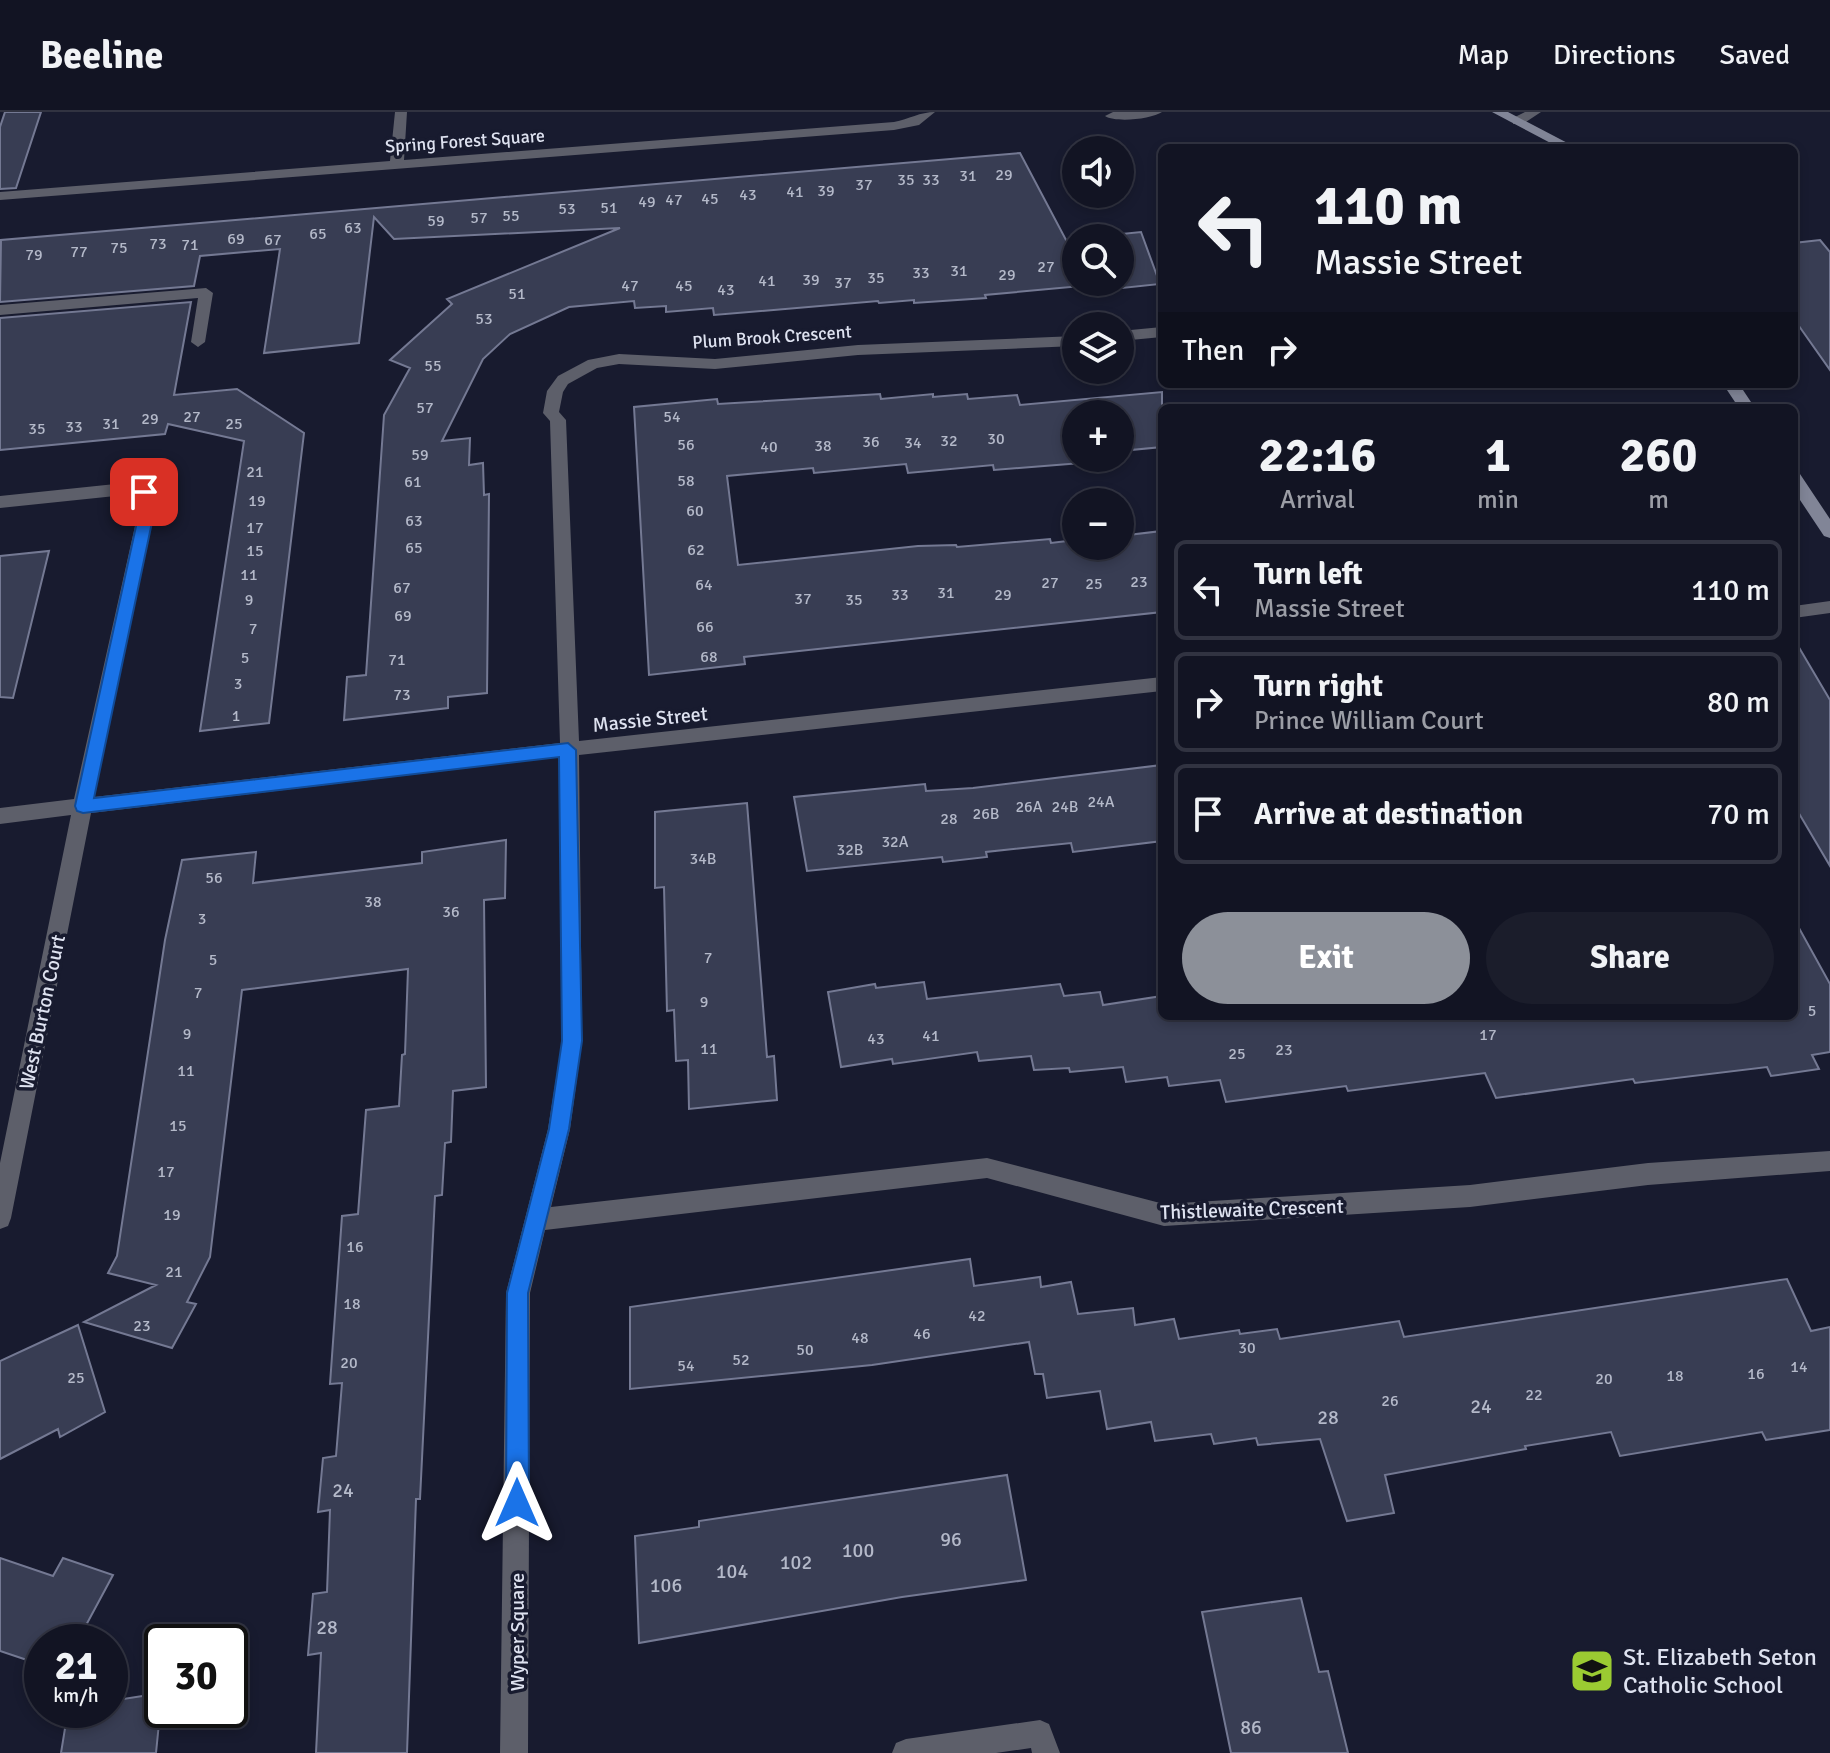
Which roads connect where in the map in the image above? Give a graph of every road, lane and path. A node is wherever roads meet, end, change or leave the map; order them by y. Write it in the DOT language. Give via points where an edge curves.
graph roads {
  1 [pos="401,112"];
  2 [pos="929,112"];
  3 [pos="1156,112"];
  4 [pos="1498,112"];
  5 [pos="1535,112"];
  6 [pos="1112,116"];
  7 [pos="1518,121"];
  8 [pos="1562,144"];
  9 [pos="397,164"];
  10 [pos="0,196"];
  11 [pos="0,310"];
  12 [pos="1158,332"];
  13 [pos="1134,335"];
  14 [pos="198,342"];
  15 [pos="1062,342"];
  16 [pos="1798,484"];
  17 [pos="0,502"];
  18 [pos="1830,532"];
  19 [pos="1830,607"];
  20 [pos="1798,611"];
  21 [pos="1158,684"];
  22 [pos="568,750"];
  23 [pos="83,806"];
  24 [pos="0,816"];
  25 [pos="1830,1161"];
  26 [pos="0,1218"];
  27 [pos="536,1220"];
  28 [pos="514,1753"];
  29 [pos="906,1753"];
  30 [pos="1046,1753"];
  1 -- 9 [label="street"];
  2 -- 9 [label="street, Spring Forest Square" via="894,126"];
  3 -- 6 [label="street"];
  4 -- 7 [label="street"];
  5 -- 7 [label="street"];
  7 -- 8 [label="street"];
  9 -- 10 [label="street, Spring Forest Square"];
  11 -- 14 [label="street" via="206,293"];
  12 -- 13 [label="street"];
  15 -- 22 [label="street, Plum Brook Crescent" via="858,350 715,364 619,359 593,364 563,380 551,413 558,420"];
  16 -- 18 [label="street"];
  17 -- 23 [label="street, West Burton Court" via="125,489 144,492 147,508"];
  19 -- 20 [label="street"];
  21 -- 22 [label="street, Massie Street"];
  22 -- 23 [label="street, Massie Street"];
  22 -- 27 [label="street, Wyper Square" via="572,1041 559,1129"];
  23 -- 24 [label="street, Massie Street"];
  23 -- 26 [label="street, West Burton Court"];
  25 -- 27 [label="street, Thistlewaite Crescent" via="1648,1174 1470,1196 1164,1215 987,1168"];
  27 -- 28 [label="street, Wyper Square" via="518,1293"];
  29 -- 30 [label="street" via="1040,1733"];
}
